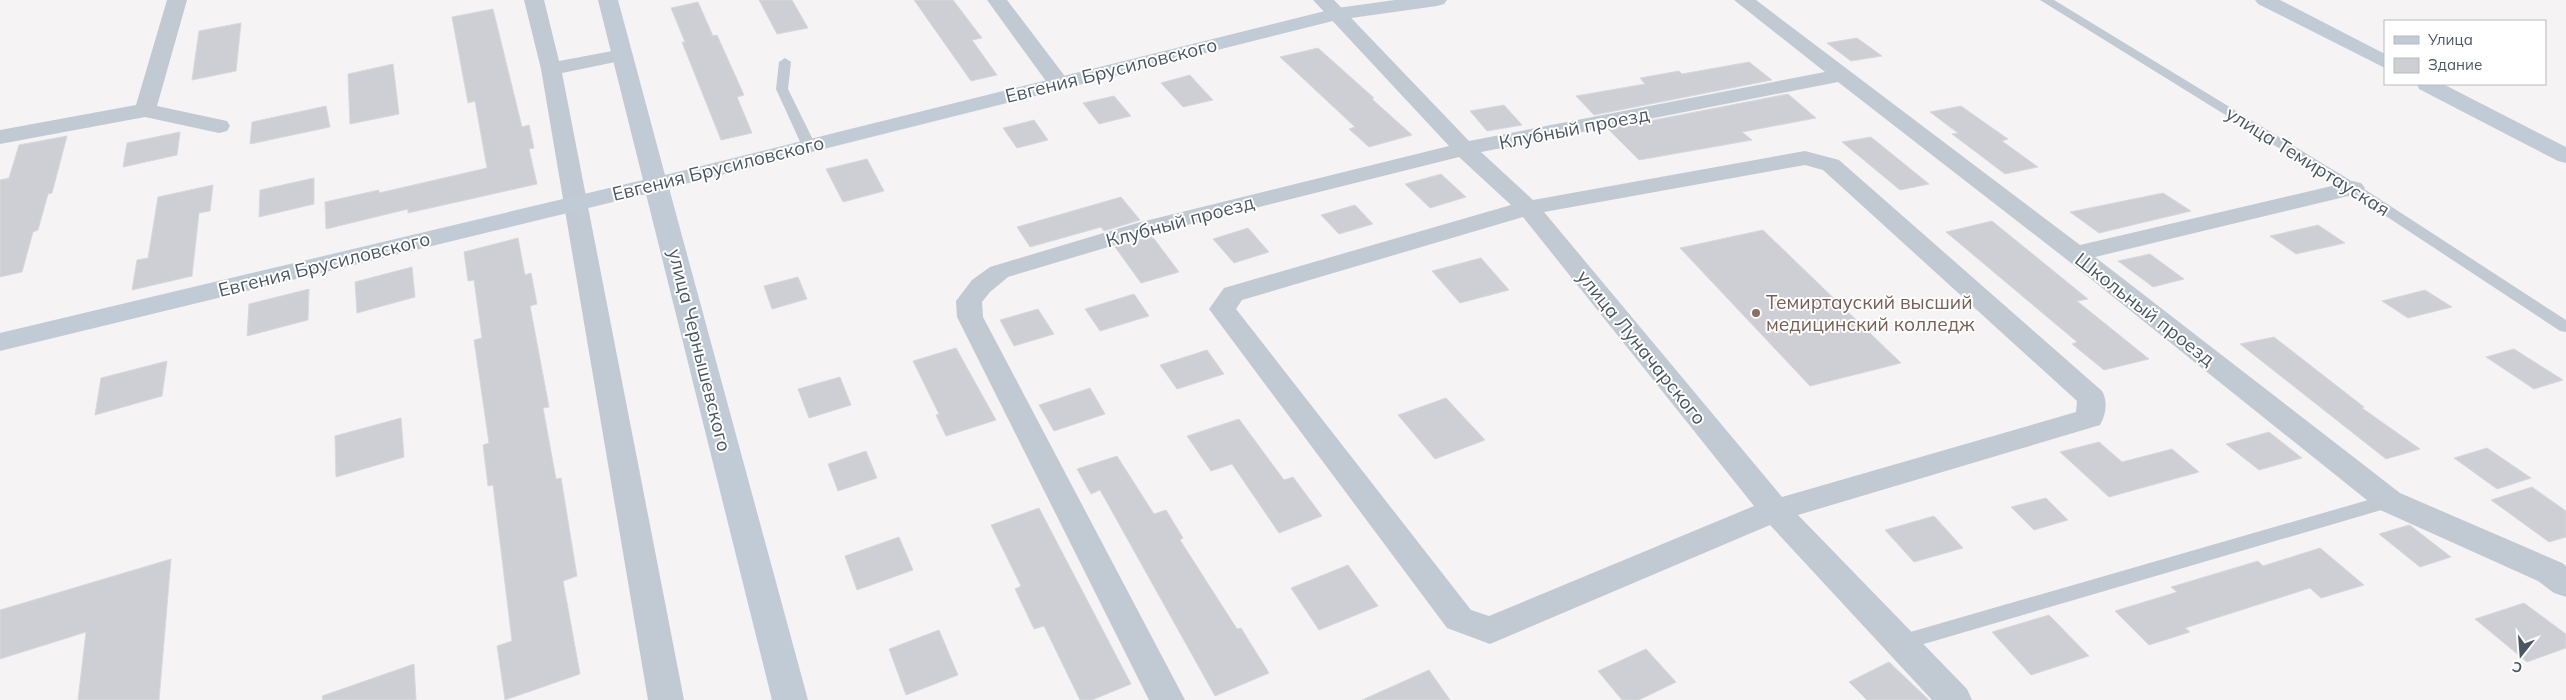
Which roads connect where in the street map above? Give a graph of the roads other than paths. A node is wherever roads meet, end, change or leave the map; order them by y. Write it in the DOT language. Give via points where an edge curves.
graph roads {
  1 [pos="178,0"];
  2 [pos="534,0"];
  3 [pos="608,0"];
  4 [pos="997,0"];
  5 [pos="1436,0"];
  6 [pos="1744,0"];
  7 [pos="2046,0"];
  8 [pos="2265,0"];
  9 [pos="1330,7"];
  10 [pos="623,55"];
  11 [pos="2384,61"];
  12 [pos="785,62"];
  13 [pos="551,69"];
  14 [pos="1841,75"];
  15 [pos="1059,83"];
  16 [pos="2429,85"];
  17 [pos="145,110"];
  18 [pos="219,126"];
  19 [pos="0,137"];
  20 [pos="809,146"];
  21 [pos="1464,149"];
  22 [pos="2566,156"];
  23 [pos="657,184"];
  24 [pos="2353,188"];
  25 [pos="574,203"];
  26 [pos="1528,208"];
  27 [pos="2075,254"];
  28 [pos="2566,327"];
  29 [pos="0,342"];
  30 [pos="2389,501"];
  31 [pos="1775,510"];
  32 [pos="2566,584"];
  33 [pos="1900,642"];
  34 [pos="666,700"];
  35 [pos="790,700"];
  36 [pos="1167,700"];
  37 [pos="1954,700"];
  1 -- 17 [label="street"];
  2 -- 13 [label="street"];
  3 -- 10 [label="street, улица Чернышевского"];
  4 -- 15 [label="street"];
  5 -- 9 [label="street, Евгения Брусиловского"];
  6 -- 14 [label="street, Школьный проезд"];
  7 -- 24 [label="lane, улица Темиртауская"];
  8 -- 11 [label="street"];
  9 -- 15 [label="street, Евгения Брусиловского"];
  9 -- 21 [label="street, улица Луначарского"];
  10 -- 13 [label="street"];
  10 -- 23 [label="street, улица Чернышевского"];
  12 -- 20 [label="lane" via="782,89"];
  13 -- 25 [label="street"];
  14 -- 21 [label="street, Клубный проезд"];
  14 -- 27 [label="street, Школьный проезд"];
  15 -- 20 [label="street, Евгения Брусиловского"];
  16 -- 22 [label="street"];
  17 -- 18 [label="street"];
  17 -- 19 [label="street"];
  20 -- 23 [label="street, Евгения Брусиловского"];
  21 -- 26 [label="street, улица Луначарского"];
  21 -- 36 [label="street, Клубный проезд" via="1146,228 999,272 968,301 970,317"];
  23 -- 25 [label="street, Евгения Брусиловского"];
  23 -- 35 [label="street, улица Чернышевского"];
  24 -- 27 [label="street"];
  24 -- 28 [label="lane, улица Темиртауская"];
  25 -- 29 [label="street, Евгения Брусиловского"];
  25 -- 34 [label="street"];
  26 -- 31 [label="street, улица Луначарского"];
  26 -- 31 [label="street" via="1805,158 1832,165 2092,398 2090,418"];
  26 -- 31 [label="street" via="1233,294 1222,309 1459,619 1490,630"];
  27 -- 30 [label="street, Школьный проезд"];
  30 -- 32 [label="street, Школьный проезд" via="2550,572"];
  30 -- 33 [label="lane"];
  31 -- 33 [label="street, улица Луначарского"];
  33 -- 37 [label="street, улица Луначарского"];
}
